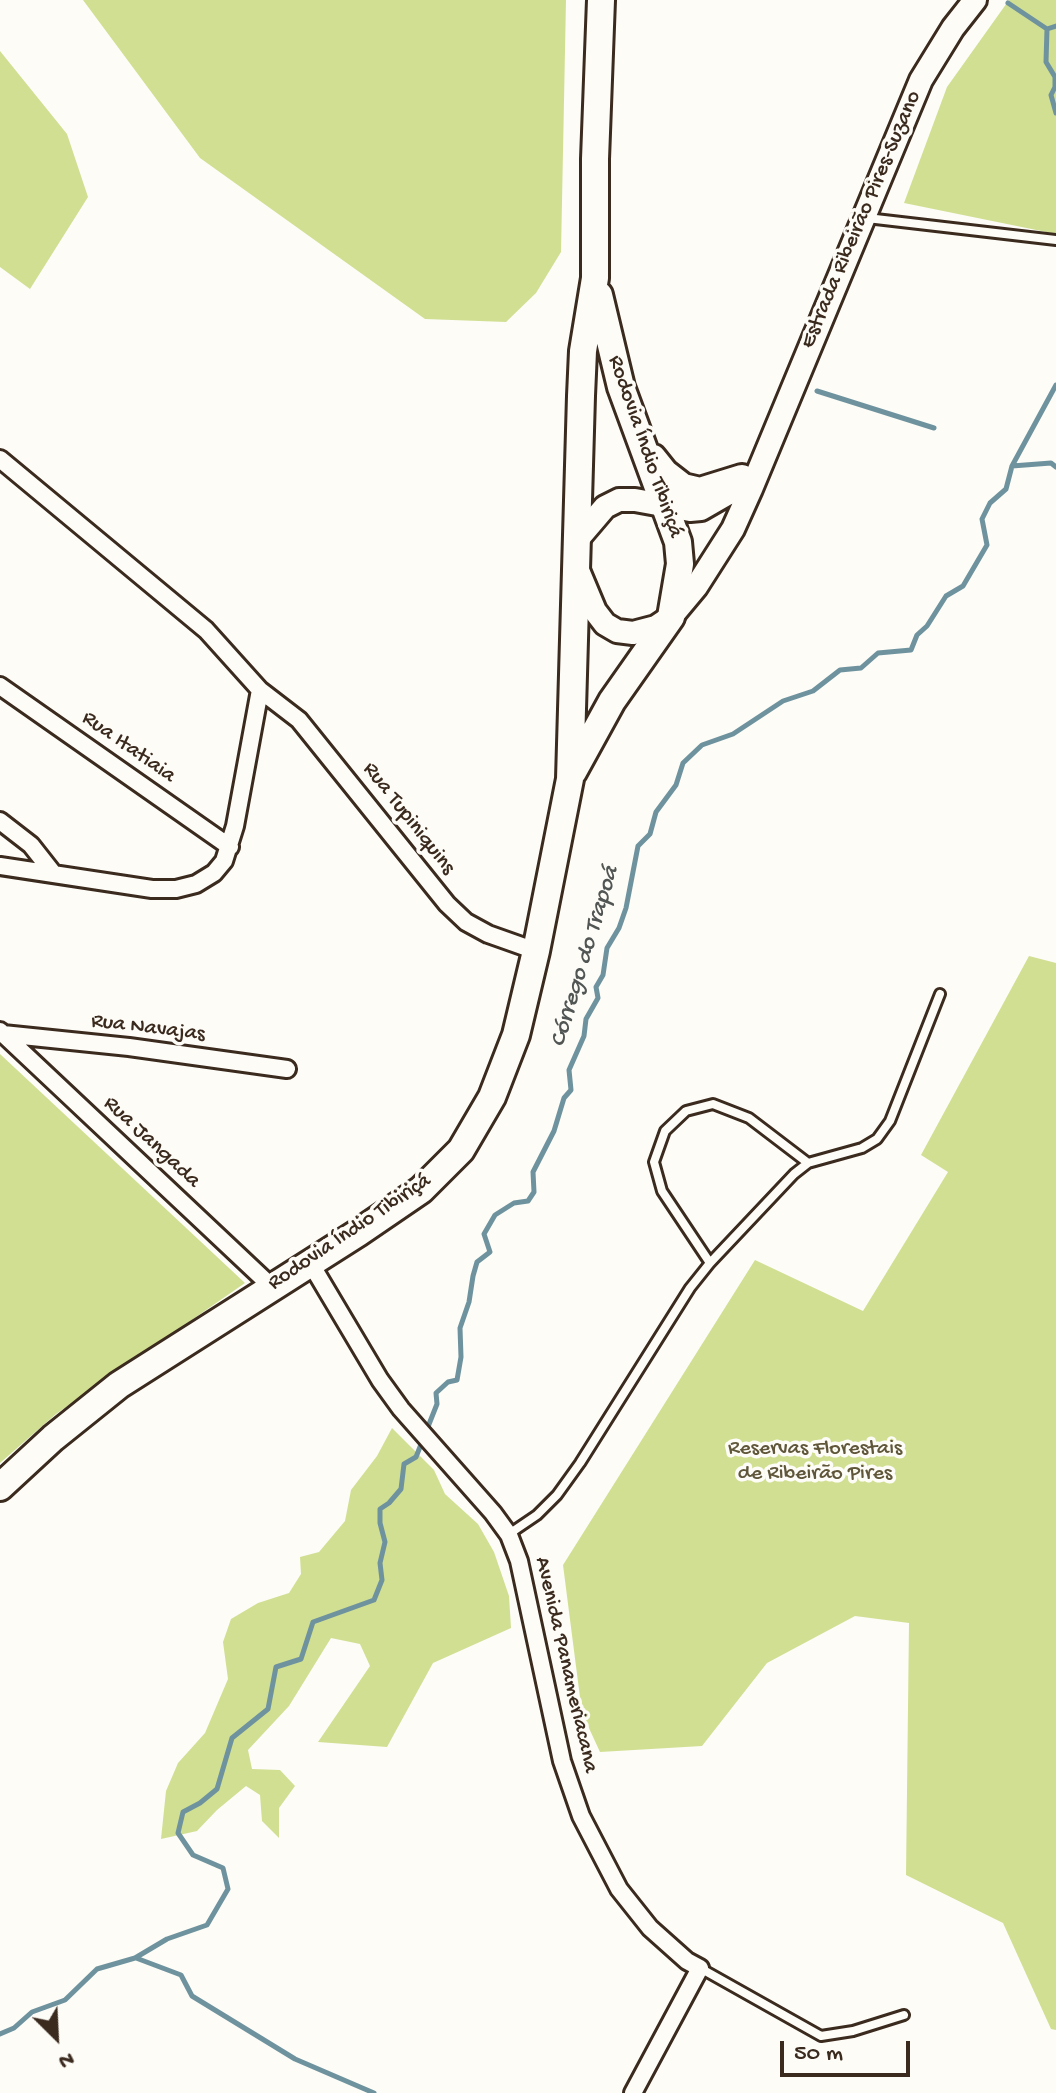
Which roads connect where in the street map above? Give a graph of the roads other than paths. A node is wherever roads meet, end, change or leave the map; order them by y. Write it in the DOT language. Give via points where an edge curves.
graph roads {
  1 [pos="601,0"];
  2 [pos="975,0"];
  3 [pos="862,218"];
  4 [pos="1052,240"];
  5 [pos="595,278"];
  6 [pos="639,441"];
  7 [pos="767,449"];
  8 [pos="0,459"];
  9 [pos="742,478"];
  10 [pos="666,506"];
  11 [pos="575,552"];
  12 [pos="671,617"];
  13 [pos="0,686"];
  14 [pos="260,690"];
  15 [pos="570,779"];
  16 [pos="0,821"];
  17 [pos="230,847"];
  18 [pos="0,866"];
  19 [pos="53,873"];
  20 [pos="536,951"];
  21 [pos="940,994"];
  22 [pos="2,1032"];
  23 [pos="287,1069"];
  24 [pos="808,1163"];
  25 [pos="710,1263"];
  26 [pos="311,1264"];
  27 [pos="272,1287"];
  28 [pos="0,1487"];
  29 [pos="509,1535"];
  30 [pos="700,1968"];
  31 [pos="904,2015"];
  32 [pos="633,2093"];
  1 -- 5 [label="highway, Rodovia Índio Tibiriçá"];
  2 -- 3 [label="main road, Estrada Ribeirão Pires-Suzano" via="921,80"];
  3 -- 4 [label="lane"];
  3 -- 7 [label="main road, Estrada Ribeirão Pires-Suzano"];
  5 -- 6 [label="highway, Rodovia Índio Tibiriçá" via="609,348"];
  5 -- 11 [label="highway, Rodovia Índio Tibiriçá" via="583,351"];
  6 -- 9 [label="highway" via="683,487 700,491"];
  6 -- 10 [label="highway, Rodovia Índio Tibiriçá"];
  7 -- 9 [label="main road"];
  7 -- 12 [label="main road, Estrada Ribeirão Pires-Suzano" via="733,529"];
  8 -- 14 [label="street, Rua Tupiniquins" via="206,630"];
  9 -- 10 [label="main road" via="701,509"];
  10 -- 11 [label="main road" via="619,500 605,507"];
  10 -- 12 [label="highway, Rodovia Índio Tibiriçá" via="680,564"];
  11 -- 12 [label="main road" via="595,611 605,624 617,631 641,632"];
  11 -- 15 [label="highway, Rodovia Índio Tibiriçá"];
  12 -- 15 [label="highway, Rodovia Índio Tibiriçá" via="612,701"];
  13 -- 17 [label="street, Rua Itatiaia"];
  14 -- 17 [label="street"];
  14 -- 20 [label="street, Rua Tupiniquins" via="316,739 466,922"];
  15 -- 20 [label="highway, Rodovia Índio Tibiriçá"];
  16 -- 19 [label="street" via="31,845"];
  17 -- 19 [label="street" via="214,873 176,889"];
  18 -- 19 [label="street"];
  20 -- 26 [label="highway, Rodovia Índio Tibiriçá" via="516,1035 492,1097 461,1150 421,1190"];
  21 -- 24 [label="lane" via="890,1121 877,1139"];
  22 -- 23 [label="street, Rua Navajas"];
  22 -- 27 [label="street, Rua Jangada"];
  24 -- 25 [label="lane"];
  24 -- 25 [label="lane" via="749,1118 713,1104 686,1111 665,1131 654,1162 662,1191"];
  25 -- 29 [label="lane" via="573,1474 537,1515"];
  26 -- 27 [label="highway, Rodovia Índio Tibiriçá"];
  26 -- 29 [label="street, Avenida Panameriacana" via="401,1409"];
  27 -- 28 [label="highway, Rodovia Índio Tibiriçá" via="119,1385"];
  29 -- 30 [label="street, Avenida Panameriacana" via="562,1761 581,1816 619,1889 650,1928"];
  30 -- 31 [label="lane, Avenida Panameriacana" via="821,2036"];
  30 -- 32 [label="street"];
}
